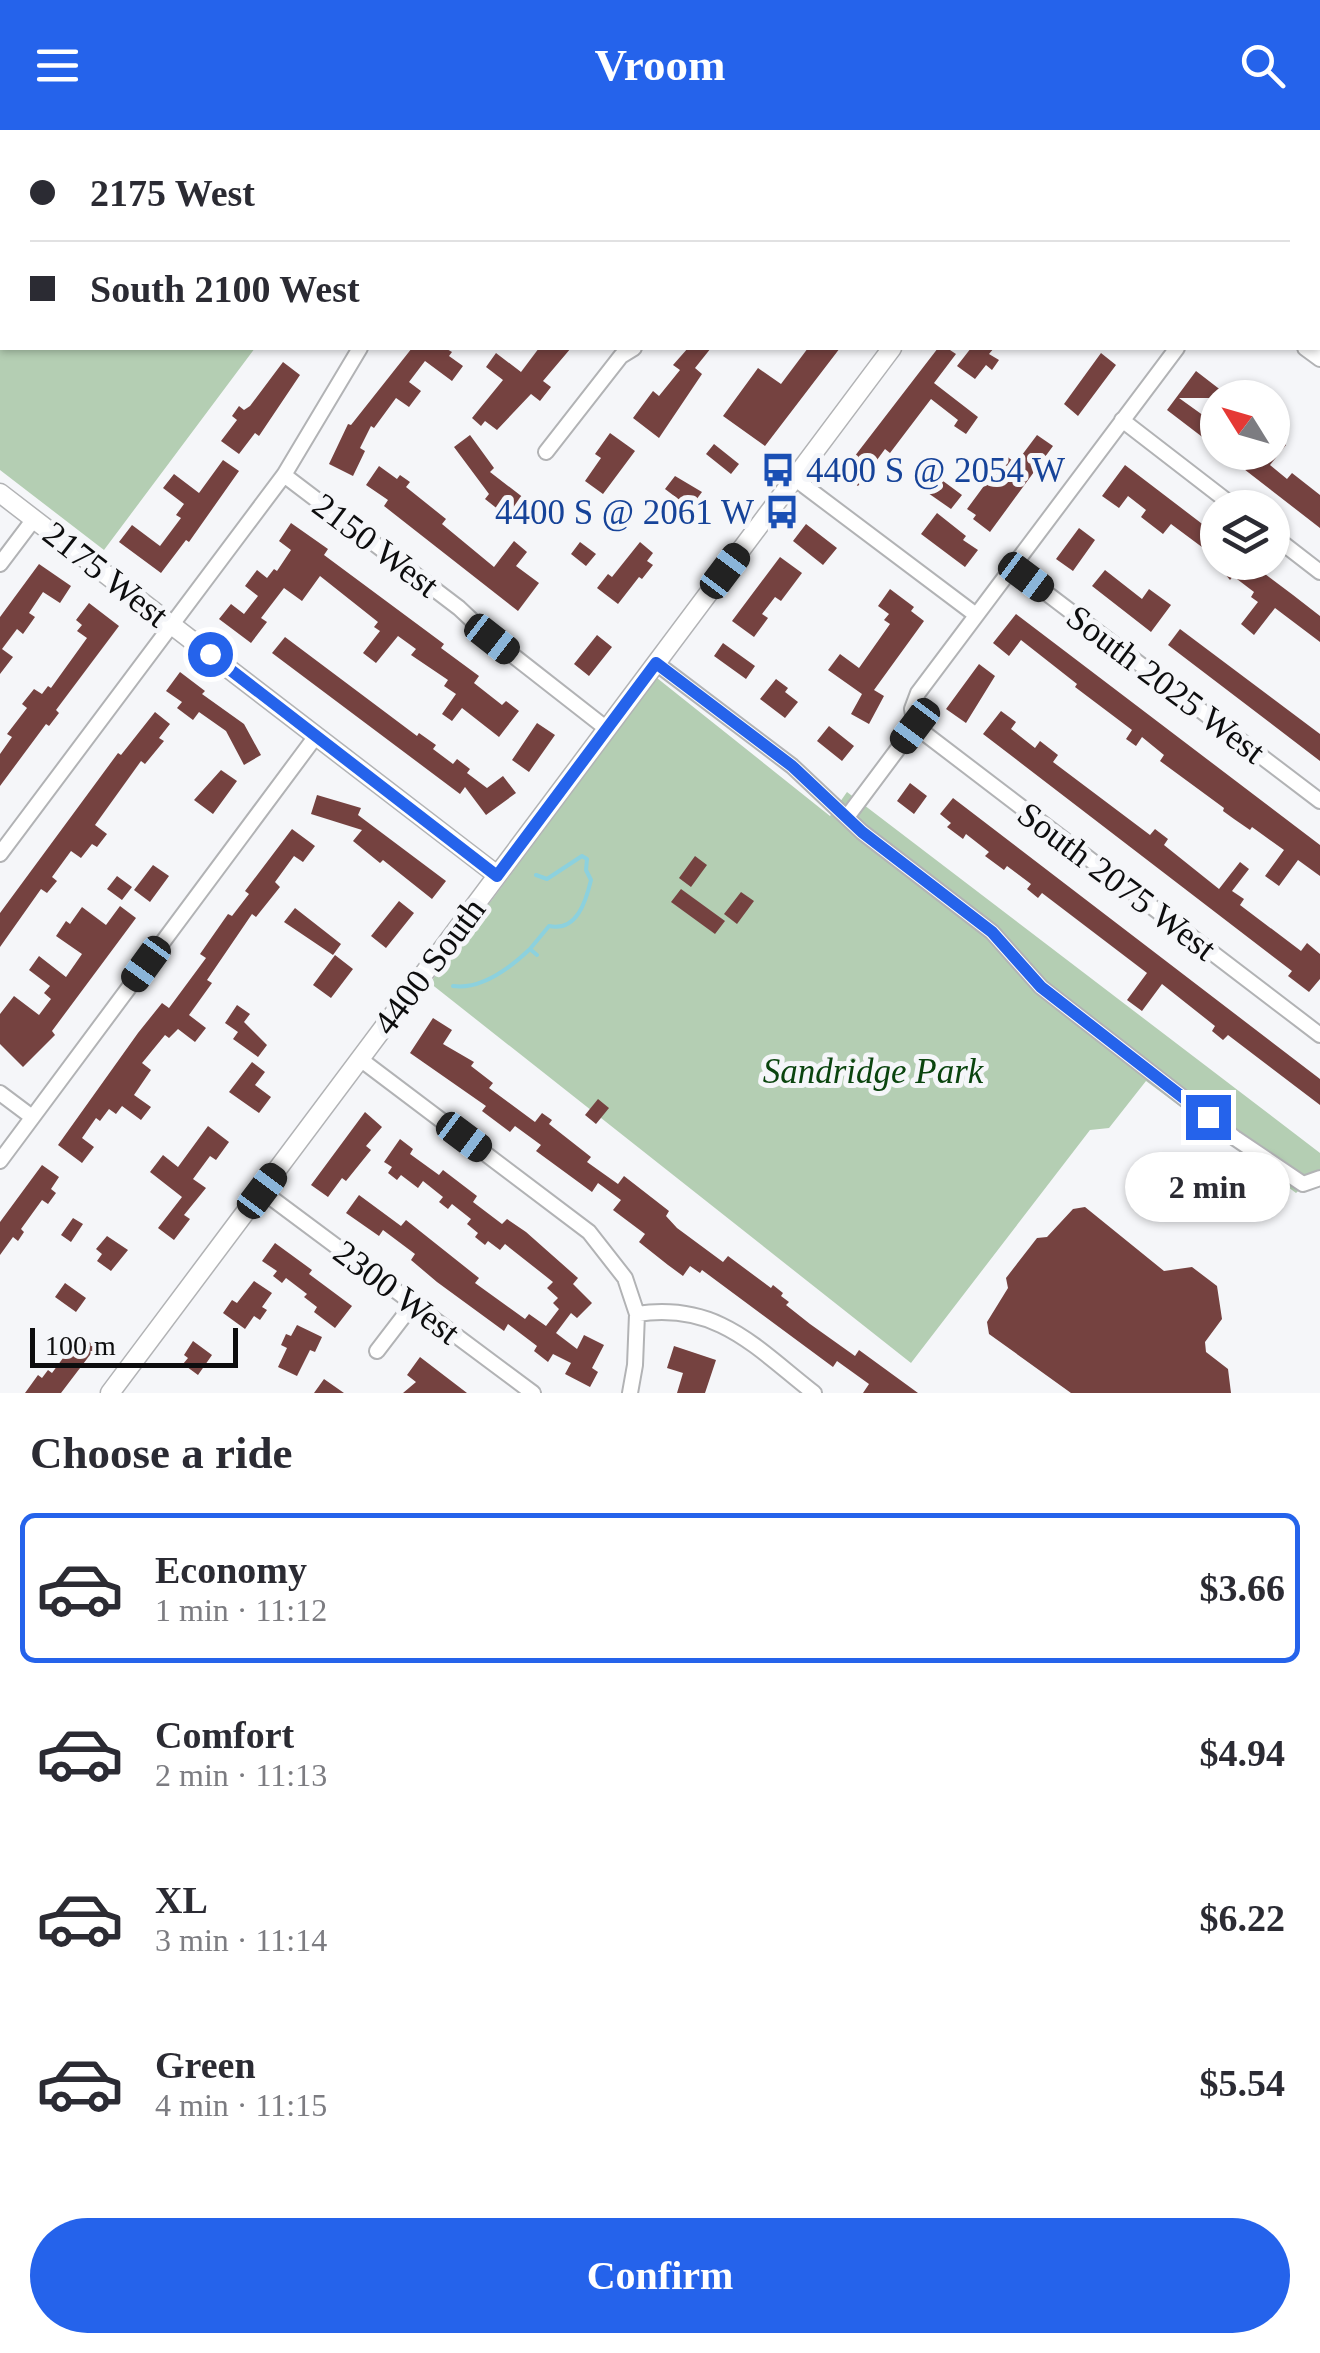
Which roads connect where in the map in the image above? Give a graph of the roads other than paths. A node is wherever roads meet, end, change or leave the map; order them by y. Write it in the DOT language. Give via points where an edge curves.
graph roads {
  1 [pos="359,350"];
  2 [pos="631,350"];
  3 [pos="890,350"];
  4 [pos="1175,350"];
  5 [pos="1122,420"];
  6 [pos="546,452"];
  7 [pos="284,475"];
  8 [pos="794,478"];
  9 [pos="1213,490"];
  10 [pos="0,492"];
  11 [pos="34,519"];
  12 [pos="1290,549"];
  13 [pos="0,564"];
  14 [pos="1012,567"];
  15 [pos="1320,572"];
  16 [pos="976,616"];
  17 [pos="172,625"];
  18 [pos="656,663"];
  19 [pos="915,726"];
  20 [pos="607,728"];
  21 [pos="316,736"];
  22 [pos="1320,801"];
  23 [pos="847,817"];
  24 [pos="0,854"];
  25 [pos="497,876"];
  26 [pos="1319,1032"];
  27 [pos="360,1059"];
  28 [pos="0,1093"];
  29 [pos="32,1117"];
  30 [pos="0,1160"];
  31 [pos="1320,1178"];
  32 [pos="262,1191"];
  33 [pos="412,1304"];
  34 [pos="637,1314"];
  35 [pos="377,1350"];
  36 [pos="110,1393"];
  37 [pos="533,1393"];
  38 [pos="630,1393"];
  39 [pos="814,1393"];
  1 -- 7 [label="street"];
  2 -- 6 [label="street"];
  3 -- 8 [label="street, 4400 South"];
  4 -- 5 [label="street"];
  5 -- 9 [label="street"];
  5 -- 14 [label="street"];
  7 -- 17 [label="street"];
  7 -- 20 [label="street, 2150 West"];
  8 -- 16 [label="street"];
  8 -- 18 [label="street, 4400 South"];
  10 -- 11 [label="street, 2175 West"];
  11 -- 13 [label="street"];
  11 -- 17 [label="street, 2175 West"];
  12 -- 15 [label="street"];
  14 -- 16 [label="street"];
  14 -- 22 [label="street, South 2025 West"];
  16 -- 19 [label="street" via="918,693"];
  17 -- 21 [label="street, 2175 West"];
  17 -- 24 [label="street"];
  18 -- 20 [label="street, 4400 South"];
  18 -- 23 [label="street" via="792,766"];
  19 -- 23 [label="street"];
  19 -- 26 [label="street, South 2075 West"];
  20 -- 25 [label="street, 4400 South"];
  21 -- 25 [label="street, 2175 West"];
  21 -- 29 [label="street"];
  23 -- 31 [label="street" via="992,932 1041,987 1235,1138 1303,1184"];
  25 -- 27 [label="street, 4400 South"];
  27 -- 32 [label="street, 4400 South"];
  27 -- 34 [label="street" via="589,1232 625,1278"];
  28 -- 29 [label="street"];
  29 -- 30 [label="street"];
  32 -- 33 [label="street, 2300 West"];
  32 -- 36 [label="street, 4400 South"];
  33 -- 35 [label="street"];
  33 -- 37 [label="street, 2300 West"];
  34 -- 38 [label="street"];
  34 -- 39 [label="street" via="676,1312 714,1320"];
}
